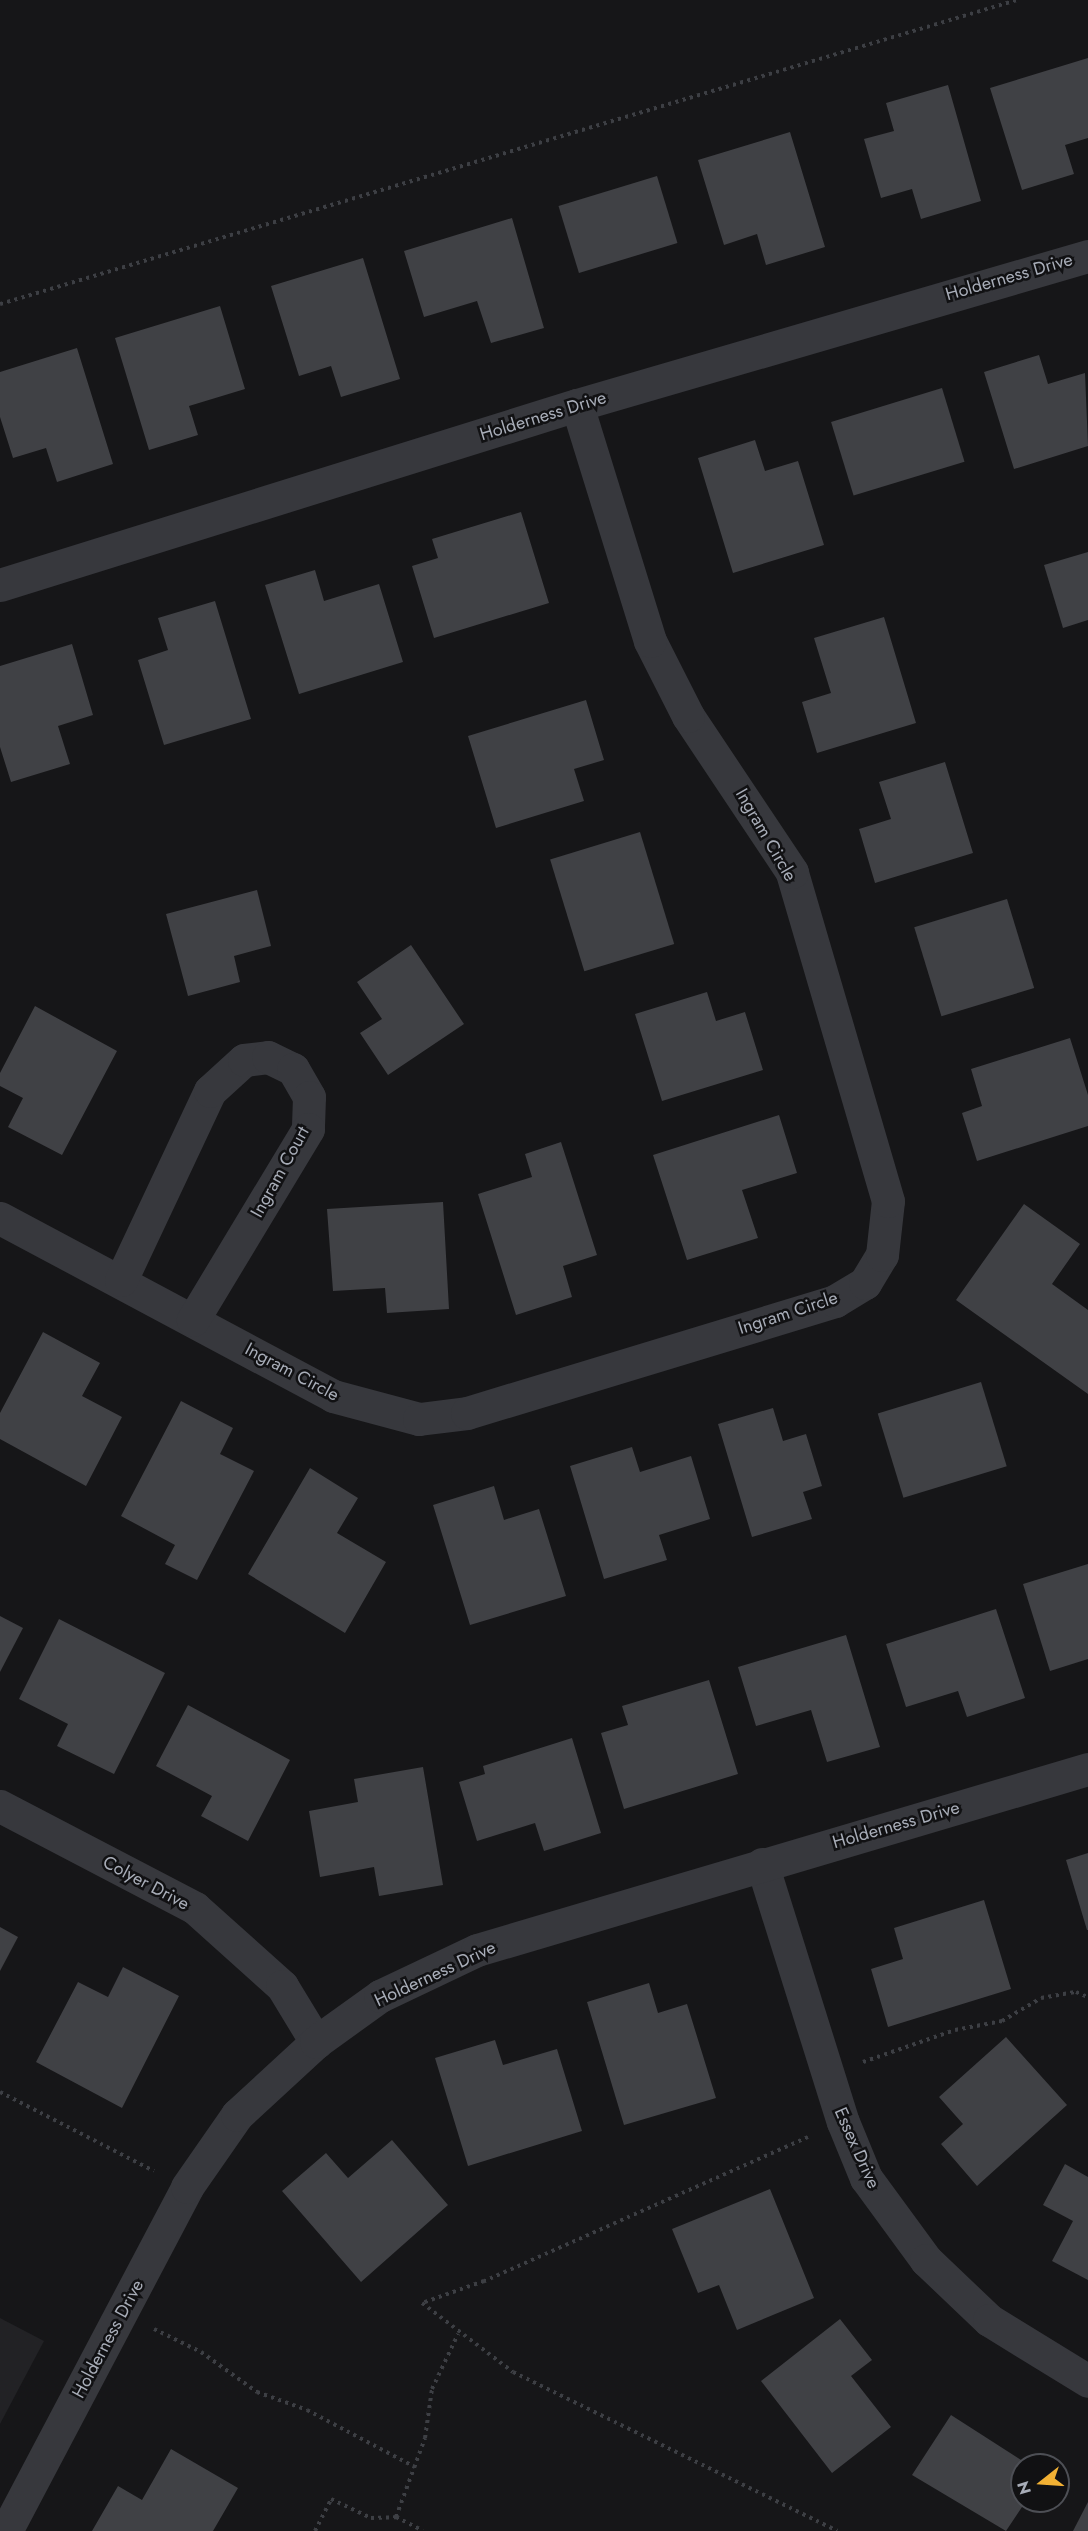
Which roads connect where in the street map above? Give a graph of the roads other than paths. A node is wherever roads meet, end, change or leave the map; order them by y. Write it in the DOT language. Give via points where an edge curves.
graph roads {
  1 [pos="1088,256"];
  2 [pos="577,405"];
  3 [pos="0,585"];
  4 [pos="0,1218"];
  5 [pos="121,1280"];
  6 [pos="193,1320"];
  7 [pos="1088,1769"];
  8 [pos="0,1806"];
  9 [pos="762,1864"];
  10 [pos="316,2042"];
  11 [pos="1088,2382"];
  12 [pos="6,2531"];
  1 -- 2 [label="street, Holderness Drive"];
  2 -- 3 [label="street, Holderness Drive"];
  2 -- 6 [label="street, Ingram Circle" via="650,641 688,716 792,872 888,1201 882,1255 866,1282 835,1301 467,1413 419,1419 333,1396"];
  4 -- 5 [label="street, Ingram Circle"];
  5 -- 6 [label="street, Ingram Circle"];
  5 -- 6 [label="street, Ingram Court" via="210,1091 243,1060 268,1057 294,1069 309,1097 308,1129"];
  7 -- 9 [label="street, Holderness Drive"];
  8 -- 10 [label="street, Colyer Drive" via="195,1908 282,1986"];
  9 -- 10 [label="street, Holderness Drive" via="477,1950 380,1995"];
  9 -- 11 [label="street, Essex Drive" via="843,2122 866,2178 926,2260 989,2320"];
  10 -- 12 [label="street, Holderness Drive" via="237,2115 187,2187"];
}
